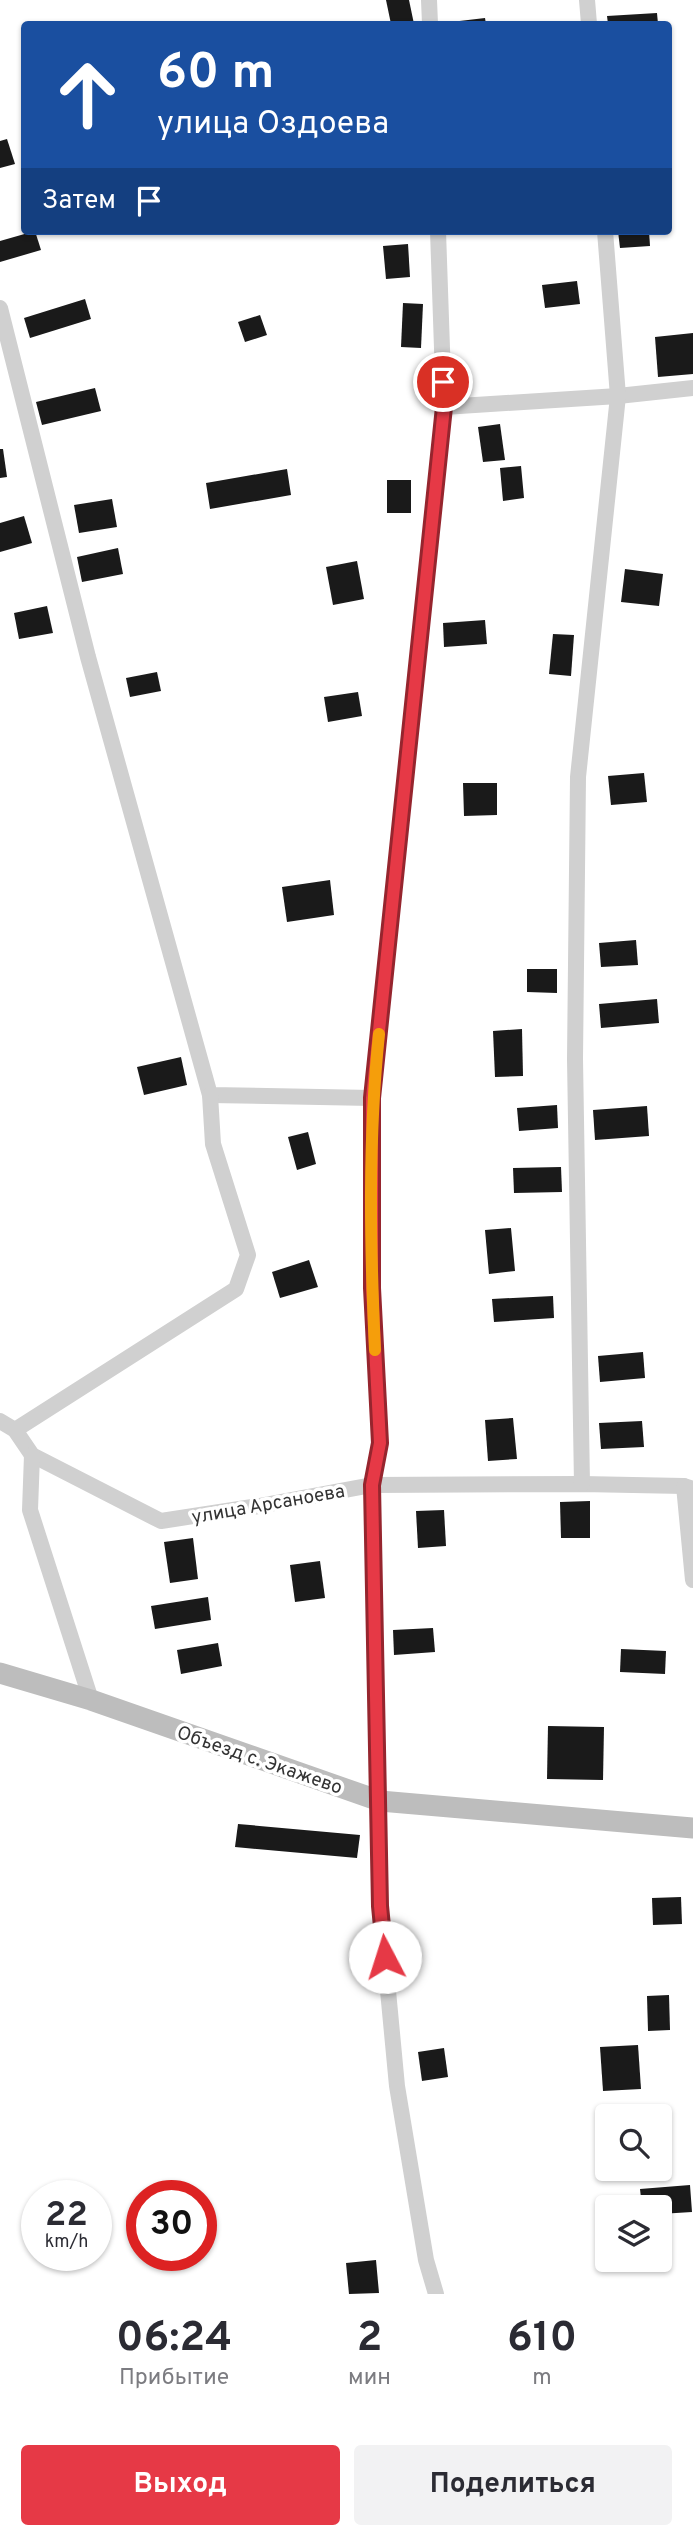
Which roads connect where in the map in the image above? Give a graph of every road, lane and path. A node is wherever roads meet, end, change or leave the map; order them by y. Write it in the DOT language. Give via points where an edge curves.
graph roads {
  1 [pos="429,0"];
  2 [pos="587,0"];
  3 [pos="430,21"];
  4 [pos="589,21"];
  5 [pos="438,235"];
  6 [pos="605,235"];
  7 [pos="0,308"];
  8 [pos="693,388"];
  9 [pos="618,396"];
  10 [pos="444,407"];
  11 [pos="210,1095"];
  12 [pos="372,1098"];
  13 [pos="0,1421"];
  14 [pos="15,1430"];
  15 [pos="32,1455"];
  16 [pos="582,1484"];
  17 [pos="372,1485"];
  18 [pos="688,1487"];
  19 [pos="693,1580"];
  20 [pos="0,1673"];
  21 [pos="92,1700"];
  22 [pos="380,1801"];
  23 [pos="693,1828"];
  24 [pos="436,2294"];
  1 -- 3 [label="street"];
  2 -- 4 [label="street"];
  5 -- 10 [label="street"];
  6 -- 9 [label="street"];
  7 -- 11 [label="street" via="88,657"];
  8 -- 9 [label="street"];
  9 -- 10 [label="street"];
  9 -- 16 [label="street" via="578,777 575,1059"];
  10 -- 12 [label="street"];
  11 -- 12 [label="street"];
  11 -- 14 [label="street" via="213,1144 248,1255 236,1289"];
  12 -- 17 [label="street" via="372,1288 380,1443"];
  13 -- 14 [label="street, улица Арсаноева"];
  14 -- 15 [label="street, улица Арсаноева"];
  15 -- 17 [label="street, улица Арсаноева" via="161,1521"];
  15 -- 21 [label="street" via="30,1510"];
  16 -- 17 [label="street, улица Арсаноева"];
  16 -- 18 [label="street, улица Арсаноева"];
  17 -- 22 [label="street"];
  18 -- 19 [label="street"];
  20 -- 21 [label="main road, Объезд с. Экажево"];
  21 -- 22 [label="main road, Объезд с. Экажево"];
  22 -- 23 [label="main road, Объезд с. Экажево"];
  22 -- 24 [label="street" via="380,1906 397,2086 426,2260"];
}
